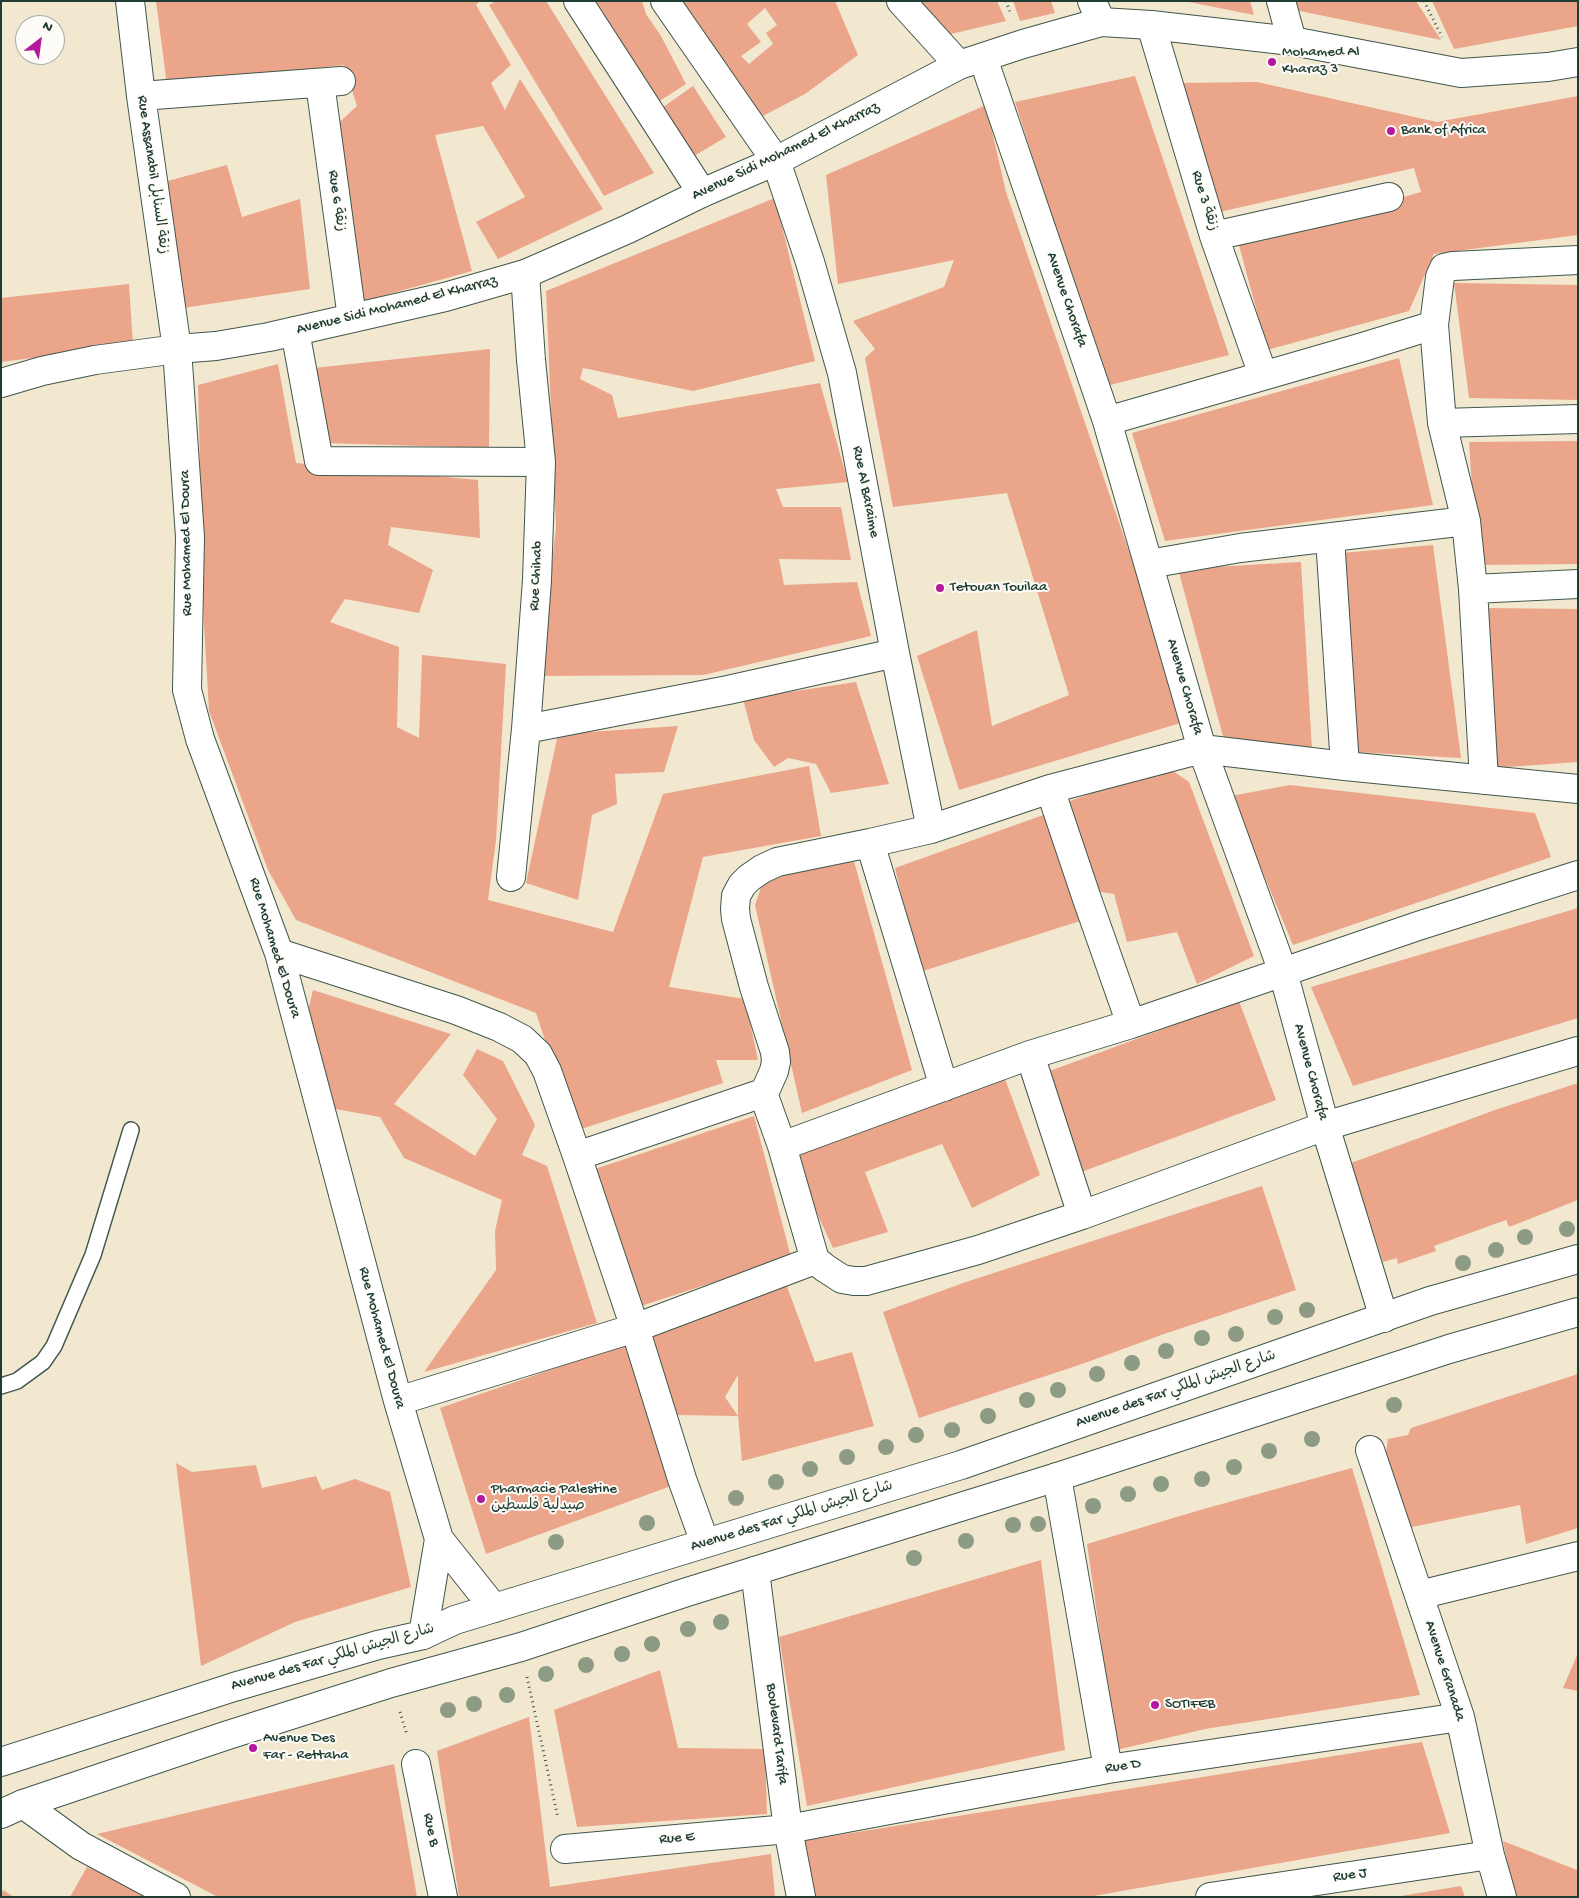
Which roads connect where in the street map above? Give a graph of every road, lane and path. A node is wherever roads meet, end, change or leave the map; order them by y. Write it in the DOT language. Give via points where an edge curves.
graph roads {
  1 [pos="130,1"];
  2 [pos="578,1"];
  3 [pos="665,1"];
  4 [pos="901,1"];
  5 [pos="1006,1"];
  6 [pos="1281,1"];
  7 [pos="1097,12"];
  8 [pos="1013,20"];
  9 [pos="1151,25"];
  10 [pos="1292,40"];
  11 [pos="971,61"];
  12 [pos="1578,62"];
  13 [pos="141,96"];
  14 [pos="776,161"];
  15 [pos="702,194"];
  16 [pos="1389,197"];
  17 [pos="1214,236"];
  18 [pos="1578,260"];
  19 [pos="525,274"];
  20 [pos="352,318"];
  21 [pos="1434,324"];
  22 [pos="295,331"];
  23 [pos="177,349"];
  24 [pos="1264,375"];
  25 [pos="1,383"];
  26 [pos="1578,419"];
  27 [pos="1107,421"];
  28 [pos="1442,423"];
  29 [pos="541,462"];
  30 [pos="1466,521"];
  31 [pos="1330,538"];
  32 [pos="1149,564"];
  33 [pos="1578,584"];
  34 [pos="1473,589"];
  35 [pos="895,654"];
  36 [pos="526,729"];
  37 [pos="1202,749"];
  38 [pos="1345,766"];
  39 [pos="1484,780"];
  40 [pos="1050,789"];
  41 [pos="1578,790"];
  42 [pos="930,828"];
  43 [pos="870,843"];
  44 [pos="1578,875"];
  45 [pos="511,877"];
  46 [pos="279,953"];
  47 [pos="1284,972"];
  48 [pos="1131,1024"];
  49 [pos="1578,1051"];
  50 [pos="1030,1055"];
  51 [pos="944,1088"];
  52 [pos="764,1093"];
  53 [pos="1325,1126"];
  54 [pos="131,1130"];
  55 [pos="782,1146"];
  56 [pos="576,1156"];
  57 [pos="1082,1215"];
  58 [pos="1578,1259"];
  59 [pos="815,1260"];
  60 [pos="1578,1312"];
  61 [pos="1384,1318"];
  62 [pos="635,1328"];
  63 [pos="1,1386"];
  64 [pos="398,1401"];
  65 [pos="1370,1450"];
  66 [pos="1057,1476"];
  67 [pos="438,1539"];
  68 [pos="705,1543"];
  69 [pos="1578,1556"];
  70 [pos="755,1571"];
  71 [pos="1419,1595"];
  72 [pos="494,1608"];
  73 [pos="423,1635"];
  74 [pos="520,1647"];
  75 [pos="391,1683"];
  76 [pos="1460,1717"];
  77 [pos="1,1762"];
  78 [pos="416,1764"];
  79 [pos="1108,1769"];
  80 [pos="12,1809"];
  81 [pos="788,1829"];
  82 [pos="565,1849"];
  83 [pos="1490,1855"];
  84 [pos="176,1897"];
  85 [pos="443,1897"];
  86 [pos="801,1897"];
  87 [pos="1210,1897"];
  88 [pos="1502,1897"];
  1 -- 13 [label="street, Rue Assanabil زنقة السنابل"];
  2 -- 15 [label="street"];
  3 -- 14 [label="street, Rue Al Baraime"];
  4 -- 11 [label="street"];
  5 -- 8 [label="path"];
  6 -- 10 [label="street"];
  7 -- 9 [label="street, Avenue Sidi Mohamed El Kharraz"];
  7 -- 11 [label="street, Avenue Sidi Mohamed El Kharraz" via="1023,44"];
  9 -- 10 [label="street, Avenue Sidi Mohamed El Kharraz"];
  9 -- 17 [label="street, Rue 3 زنقة"];
  10 -- 12 [label="street, Avenue Sidi Mohamed El Kharraz" via="1461,73"];
  11 -- 14 [label="street, Avenue Sidi Mohamed El Kharraz"];
  11 -- 27 [label="street, Avenue Chorafa"];
  13 -- 20 [label="street, Rue 6 زنقة" via="330,82"];
  13 -- 23 [label="street, Rue Assanabil زنقة السنابل"];
  14 -- 15 [label="street, Avenue Sidi Mohamed El Kharraz"];
  14 -- 35 [label="street, Rue Al Baraime" via="842,373"];
  15 -- 19 [label="street, Avenue Sidi Mohamed El Kharraz"];
  16 -- 17 [label="street"];
  17 -- 24 [label="street, Rue 3 زنقة"];
  18 -- 21 [label="street" via="1444,268"];
  19 -- 20 [label="street, Avenue Sidi Mohamed El Kharraz" via="445,297"];
  19 -- 29 [label="street, Rue Chihab"];
  20 -- 22 [label="street, Avenue Sidi Mohamed El Kharraz"];
  21 -- 24 [label="street"];
  21 -- 28 [label="street"];
  22 -- 23 [label="street, Avenue Sidi Mohamed El Kharraz" via="216,346"];
  22 -- 29 [label="street" via="319,461"];
  23 -- 25 [label="street, Avenue Sidi Mohamed El Kharraz" via="95,360"];
  23 -- 46 [label="street, Rue Mohamed El Doura" via="190,537 187,690 200,739"];
  24 -- 27 [label="street"];
  26 -- 28 [label="street"];
  27 -- 32 [label="street, Avenue Chorafa"];
  28 -- 30 [label="street"];
  29 -- 36 [label="street, Rue Chihab" via="537,580"];
  30 -- 31 [label="street"];
  30 -- 34 [label="street"];
  31 -- 32 [label="street" via="1240,548"];
  31 -- 38 [label="street"];
  32 -- 37 [label="street, Avenue Chorafa"];
  33 -- 34 [label="street"];
  34 -- 39 [label="street"];
  35 -- 36 [label="street"];
  35 -- 42 [label="street, Rue Al Baraime"];
  36 -- 45 [label="street, Rue Chihab"];
  37 -- 38 [label="street"];
  37 -- 40 [label="street"];
  37 -- 47 [label="street, Avenue Chorafa"];
  38 -- 39 [label="street"];
  39 -- 41 [label="street"];
  40 -- 42 [label="street"];
  40 -- 48 [label="street"];
  42 -- 43 [label="street"];
  43 -- 51 [label="street"];
  43 -- 52 [label="street" via="777,862 749,878 738,890 736,920 775,1052 774,1071"];
  44 -- 47 [label="street"];
  46 -- 56 [label="street" via="456,1010 522,1039 538,1054 547,1071"];
  46 -- 64 [label="street, Rue Mohamed El Doura"];
  47 -- 48 [label="street"];
  47 -- 53 [label="street, Avenue Chorafa"];
  48 -- 50 [label="street"];
  49 -- 53 [label="street"];
  50 -- 51 [label="street"];
  50 -- 57 [label="street"];
  51 -- 55 [label="street"];
  52 -- 55 [label="street"];
  52 -- 56 [label="street"];
  53 -- 57 [label="street"];
  53 -- 61 [label="street, Avenue Chorafa"];
  54 -- 63 [label="lane" via="92,1255 54,1346 43,1362 17,1381"];
  55 -- 59 [label="street"];
  56 -- 62 [label="street"];
  57 -- 59 [label="street" via="978,1250 866,1281 842,1279"];
  58 -- 61 [label="street, Avenue des Far شارع الجيش الملكي" via="1430,1301"];
  59 -- 62 [label="street"];
  60 -- 66 [label="street" via="1449,1349"];
  61 -- 68 [label="street, Avenue des Far شارع الجيش الملكي" via="961,1465"];
  62 -- 64 [label="street"];
  62 -- 68 [label="street"];
  64 -- 67 [label="street, Rue Mohamed El Doura"];
  65 -- 71 [label="street, Avenue Granada"];
  66 -- 70 [label="street"];
  66 -- 79 [label="street"];
  67 -- 72 [label="street, Rue Mohamed El Doura"];
  67 -- 73 [label="street, Rue Mohamed El Doura"];
  68 -- 72 [label="street, Avenue des Far شارع الجيش الملكي"];
  69 -- 71 [label="street"];
  70 -- 74 [label="street"];
  70 -- 81 [label="street, Boulevard Tarifa"];
  71 -- 76 [label="street, Avenue Granada"];
  72 -- 73 [label="street, Avenue des Far شارع الجيش الملكي" via="455,1620"];
  73 -- 77 [label="street, Avenue des Far شارع الجيش الملكي" via="234,1687"];
  74 -- 75 [label="street"];
  74 -- 82 [label="path"];
  75 -- 78 [label="path"];
  75 -- 80 [label="street"];
  76 -- 79 [label="street, Rue D"];
  76 -- 83 [label="street, Avenue Granada"];
  78 -- 85 [label="street, Rue B"];
  79 -- 81 [label="street, Rue D"];
  80 -- 84 [label="street"];
  81 -- 82 [label="street, Rue E"];
  81 -- 86 [label="street, Boulevard Tarifa"];
  83 -- 87 [label="street, Rue J"];
  83 -- 88 [label="street, Avenue Granada"];
}
